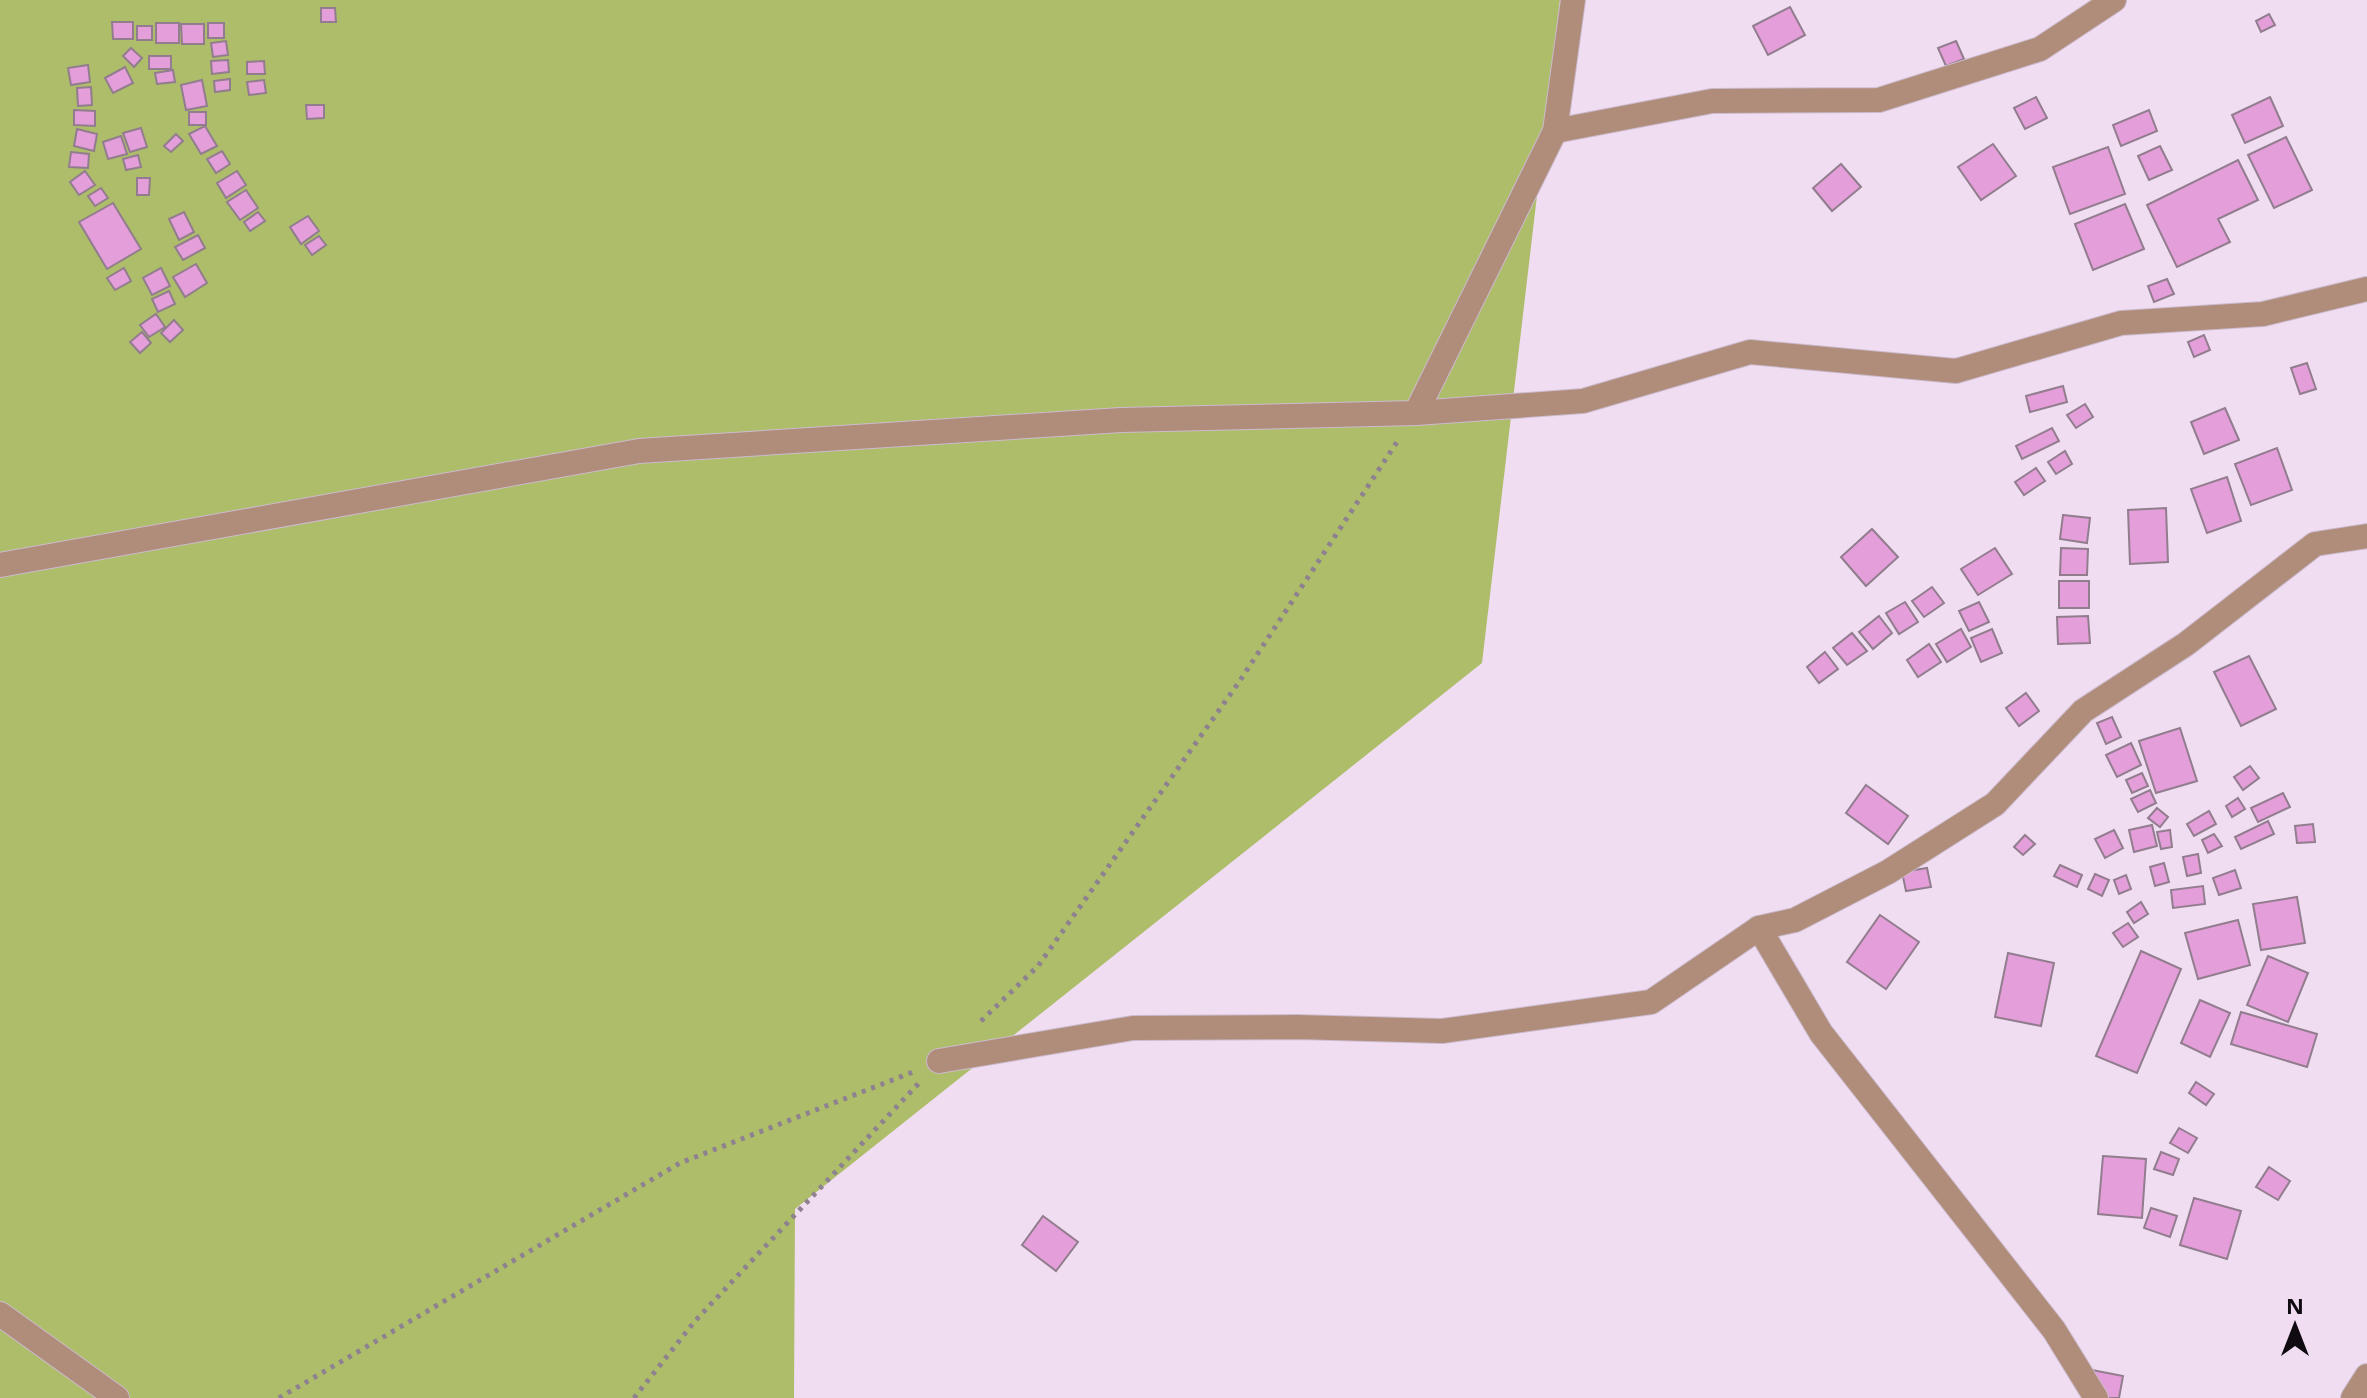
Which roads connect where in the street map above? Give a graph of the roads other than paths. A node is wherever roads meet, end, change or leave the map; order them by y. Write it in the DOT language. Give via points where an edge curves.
graph roads {
  1 [pos="1573,0"];
  2 [pos="2114,0"];
  3 [pos="1555,131"];
  4 [pos="2367,289"];
  5 [pos="1416,413"];
  6 [pos="2367,536"];
  7 [pos="0,565"];
  8 [pos="1759,928"];
  9 [pos="939,1061"];
  10 [pos="0,1314"];
  11 [pos="2367,1376"];
  12 [pos="117,1398"];
  13 [pos="2096,1398"];
  14 [pos="2353,1398"];
  1 -- 3 [label="street"];
  2 -- 3 [label="street" via="2040,49 1879,100 1712,101"];
  3 -- 5 [label="street"];
  4 -- 5 [label="street" via="2263,314 2121,323 1956,371 1750,352 1583,401"];
  5 -- 7 [label="street" via="1121,420 639,451"];
  6 -- 8 [label="street" via="2315,544 2186,644 2083,711 1995,804 1888,872 1795,920"];
  8 -- 9 [label="street" via="1651,1002 1442,1031 1133,1028"];
  8 -- 13 [label="street" via="1821,1033 2054,1330"];
  10 -- 12 [label="street"];
  11 -- 14 [label="street"];
}
